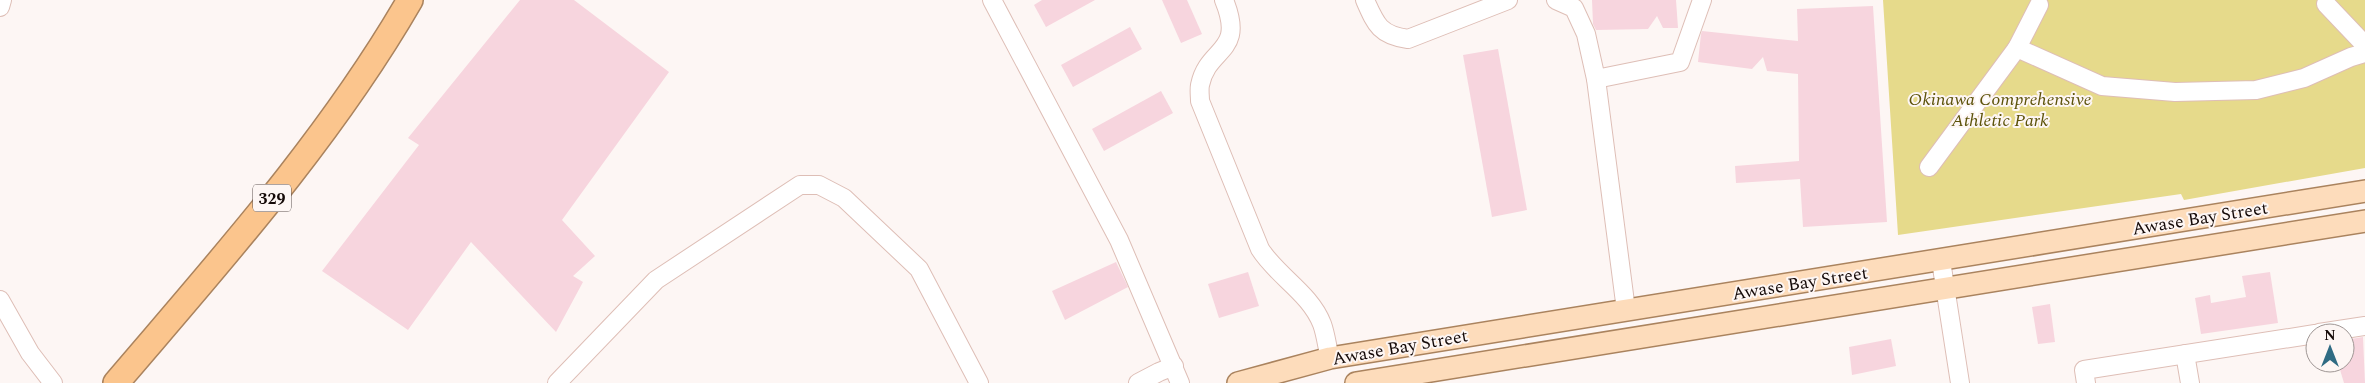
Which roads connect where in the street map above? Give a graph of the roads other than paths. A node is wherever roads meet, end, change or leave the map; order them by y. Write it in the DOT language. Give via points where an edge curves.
graph roads {
  1 [pos="2,0"];
  2 [pos="410,0"];
  3 [pos="992,0"];
  4 [pos="1224,0"];
  5 [pos="1365,0"];
  6 [pos="1508,0"];
  7 [pos="1556,0"];
  8 [pos="1702,0"];
  9 [pos="2326,4"];
  10 [pos="2039,5"];
  11 [pos="0,7"];
  12 [pos="2365,45"];
  13 [pos="2017,48"];
  14 [pos="2365,53"];
  15 [pos="1596,79"];
  16 [pos="1928,166"];
  17 [pos="2365,191"];
  18 [pos="2365,221"];
  19 [pos="1941,261"];
  20 [pos="1945,288"];
  21 [pos="0,300"];
  22 [pos="1626,310"];
  23 [pos="2305,336"];
  24 [pos="2185,354"];
  25 [pos="1330,358"];
  26 [pos="1174,366"];
  27 [pos="53,383"];
  28 [pos="116,383"];
  29 [pos="557,383"];
  30 [pos="978,383"];
  31 [pos="1138,383"];
  32 [pos="1180,383"];
  33 [pos="1238,383"];
  34 [pos="1356,383"];
  35 [pos="1960,383"];
  36 [pos="2086,383"];
  37 [pos="2190,383"];
  1 -- 11 [label="street"];
  2 -- 28 [label="highway, 329" via="367,70 290,174"];
  3 -- 26 [label="street" via="1119,240"];
  4 -- 25 [label="street" via="1231,17 1230,40 1205,72 1200,86 1200,101 1260,249 1269,263 1298,290 1322,323"];
  5 -- 6 [label="street" via="1380,30 1408,39"];
  7 -- 15 [label="street" via="1574,8 1586,34"];
  8 -- 15 [label="street" via="1680,62"];
  9 -- 12 [label="street"];
  10 -- 13 [label="street"];
  13 -- 14 [label="street" via="2102,86 2175,92 2256,90 2304,78"];
  13 -- 16 [label="street"];
  15 -- 22 [label="street"];
  17 -- 19 [label="main road, Awase Bay Street"];
  18 -- 20 [label="main road, Awase Bay Street"];
  19 -- 20 [label="street"];
  19 -- 22 [label="main road, Awase Bay Street"];
  20 -- 34 [label="main road, Awase Bay Street"];
  20 -- 35 [label="street"];
  21 -- 27 [label="street" via="30,353"];
  22 -- 25 [label="main road, Awase Bay Street"];
  23 -- 24 [label="street"];
  24 -- 36 [label="street" via="2084,370"];
  24 -- 37 [label="street"];
  25 -- 33 [label="main road, Awase Bay Street"];
  26 -- 31 [label="street"];
  26 -- 32 [label="street"];
  29 -- 30 [label="street" via="656,280 800,186 818,185 844,198 919,269"];
}
